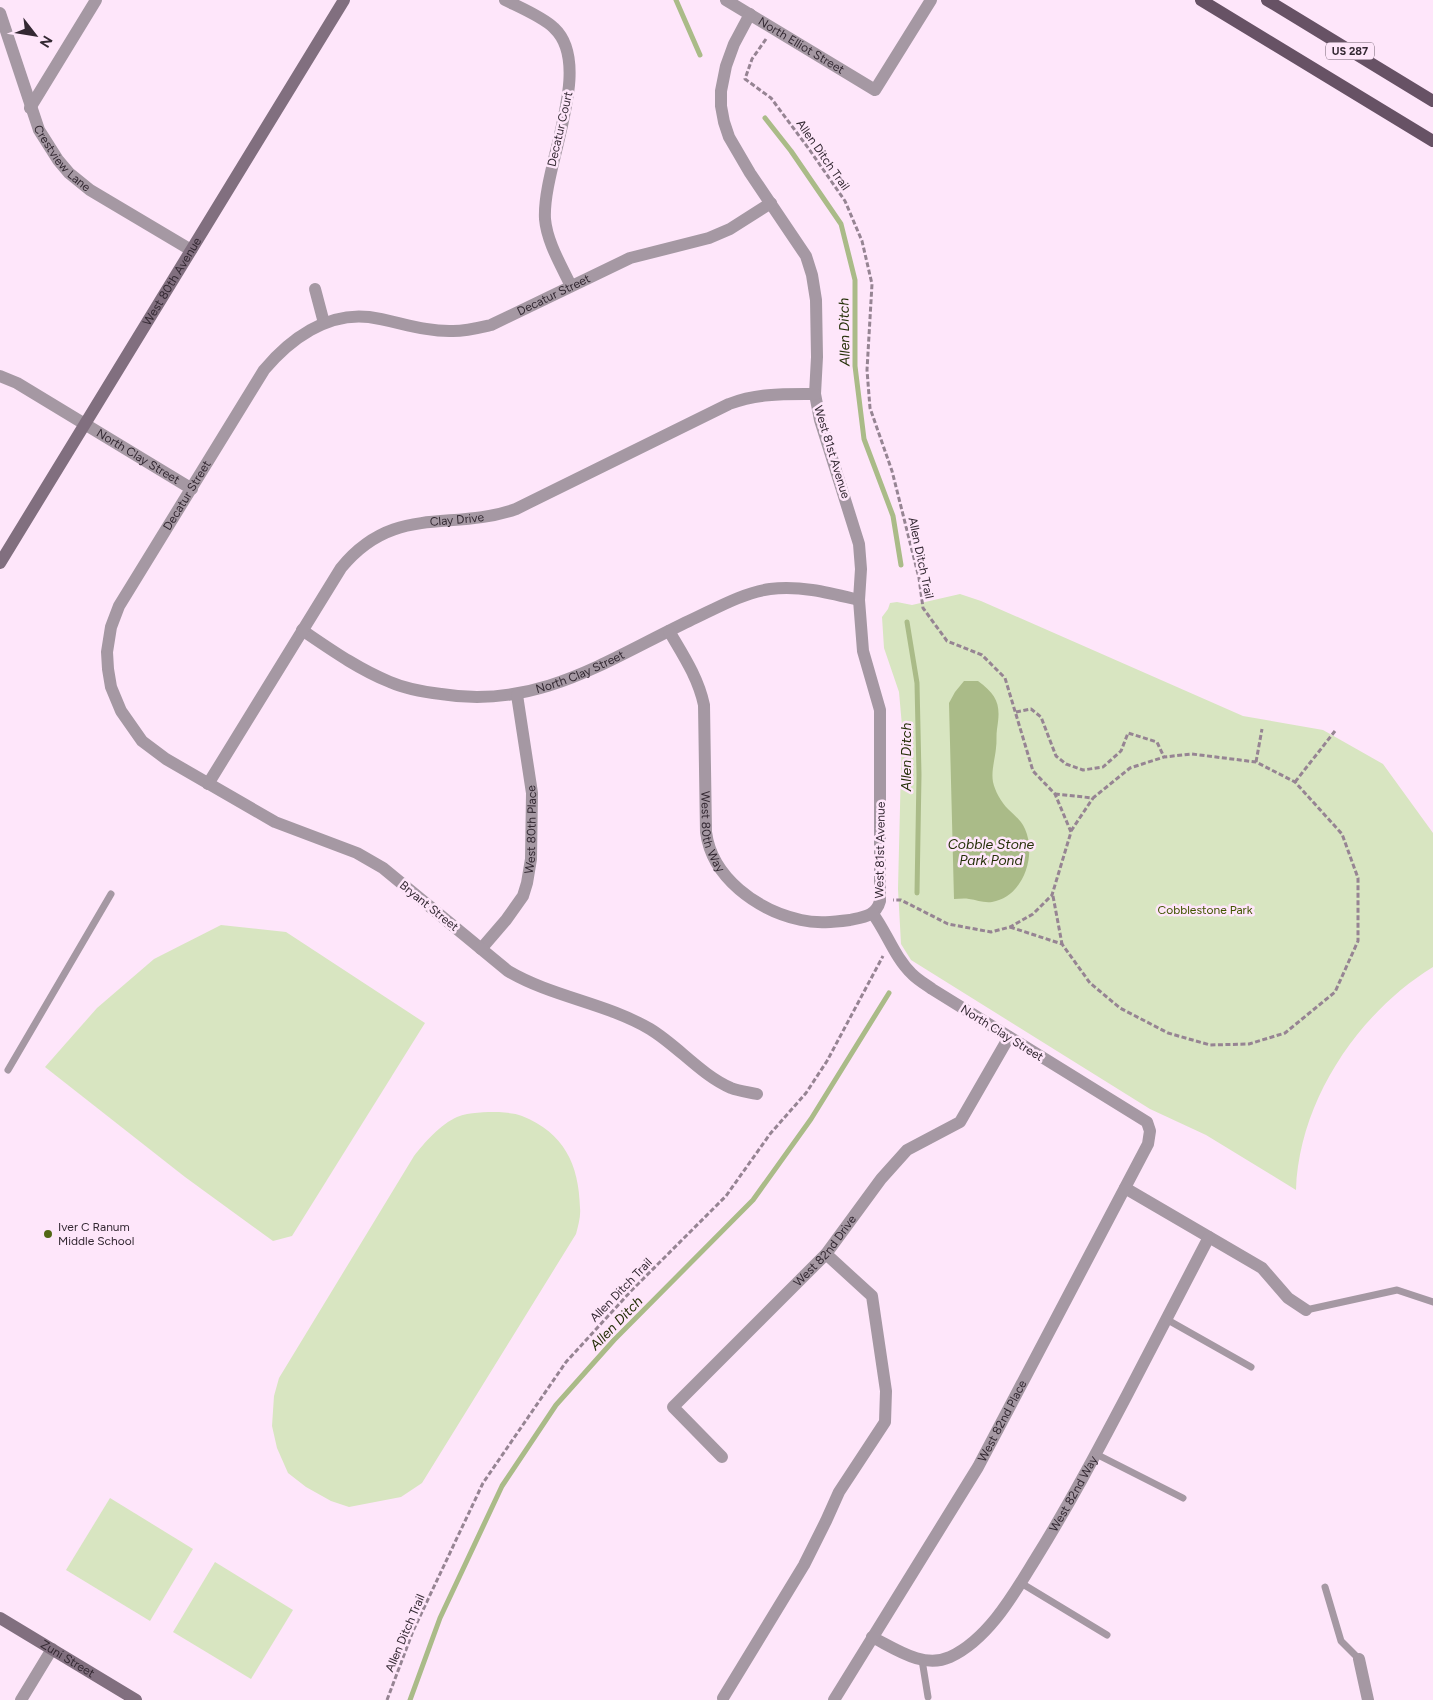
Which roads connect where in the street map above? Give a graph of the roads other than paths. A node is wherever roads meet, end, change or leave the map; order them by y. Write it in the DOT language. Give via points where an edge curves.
graph roads {
  1 [pos="96,0"];
  2 [pos="344,0"];
  3 [pos="505,0"];
  4 [pos="726,0"];
  5 [pos="931,0"];
  6 [pos="1201,0"];
  7 [pos="1267,0"];
  8 [pos="0,13"];
  9 [pos="750,14"];
  10 [pos="1433,101"];
  11 [pos="30,108"];
  12 [pos="1431,137"];
  13 [pos="771,203"];
  14 [pos="191,250"];
  15 [pos="571,286"];
  16 [pos="315,289"];
  17 [pos="324,323"];
  18 [pos="0,376"];
  19 [pos="815,394"];
  20 [pos="84,424"];
  21 [pos="192,489"];
  22 [pos="0,563"];
  23 [pos="859,600"];
  24 [pos="302,630"];
  25 [pos="669,631"];
  26 [pos="517,695"];
  27 [pos="116,698"];
  28 [pos="208,784"];
  29 [pos="111,894"];
  30 [pos="873,914"];
  31 [pos="481,949"];
  32 [pos="1009,1037"];
  33 [pos="8,1070"];
  34 [pos="757,1094"];
  35 [pos="1150,1131"];
  36 [pos="1125,1188"];
  37 [pos="1209,1237"];
  38 [pos="826,1254"];
  39 [pos="1433,1302"];
  40 [pos="1306,1310"];
  41 [pos="1166,1320"];
  42 [pos="1250,1367"];
  43 [pos="1096,1454"];
  44 [pos="722,1457"];
  45 [pos="1183,1498"];
  46 [pos="1020,1583"];
  47 [pos="1325,1587"];
  48 [pos="0,1618"];
  49 [pos="1107,1635"];
  50 [pos="872,1637"];
  51 [pos="52,1649"];
  52 [pos="1359,1659"];
  53 [pos="922,1660"];
  54 [pos="928,1697"];
  55 [pos="723,1698"];
  56 [pos="21,1700"];
  57 [pos="136,1700"];
  58 [pos="834,1700"];
  59 [pos="1368,1700"];
  1 -- 11 [label="street"];
  2 -- 14 [label="street, West 80th Avenue"];
  3 -- 15 [label="street, Decatur Court" via="550,24 563,38 567,48 570,83 548,179 545,220 552,246"];
  4 -- 9 [label="street, North Elliot Street"];
  5 -- 9 [label="street, North Elliot Street" via="875,90"];
  6 -- 12 [label="main road, US 287"];
  7 -- 10 [label="main road, US 287"];
  8 -- 11 [label="street, Crestview Lane"];
  9 -- 13 [label="street, West 81st Avenue" via="726,66 721,106 729,137"];
  11 -- 14 [label="street, Crestview Lane" via="46,144 73,177"];
  13 -- 15 [label="street, Decatur Street" via="740,224 709,238 640,254"];
  13 -- 19 [label="street, West 81st Avenue" via="806,256 812,275 816,300"];
  14 -- 20 [label="street, West 80th Avenue"];
  15 -- 17 [label="street, Decatur Street" via="490,325 468,330 442,331 368,317"];
  16 -- 17 [label="street"];
  17 -- 21 [label="street, Decatur Street" via="291,342 264,370"];
  18 -- 20 [label="street, North Clay Street"];
  19 -- 23 [label="street, West 81st Avenue" via="820,420 859,544"];
  19 -- 24 [label="street, Clay Drive" via="747,397 498,515 436,521 386,531 350,558"];
  20 -- 21 [label="street, North Clay Street"];
  20 -- 22 [label="street, West 80th Avenue"];
  21 -- 27 [label="street, Decatur Street" via="119,606 111,627 108,669"];
  23 -- 25 [label="street, North Clay Street" via="816,589 768,589 726,604"];
  23 -- 30 [label="street, West 81st Avenue" via="863,651 880,710 880,901"];
  24 -- 26 [label="street, North Clay Street" via="361,668 420,691 484,698"];
  24 -- 28 [label="street, Clay Drive"];
  25 -- 26 [label="street, North Clay Street" via="586,672"];
  25 -- 30 [label="street, West 80th Way" via="693,671 704,705 706,832 717,866 728,880 764,906 800,920 836,922"];
  26 -- 31 [label="street, West 80th Place" via="532,793 528,883 516,906"];
  27 -- 28 [label="street, Bryant Street" via="142,741"];
  28 -- 31 [label="street, Bryant Street" via="275,822 357,852 383,868"];
  29 -- 33 [label="lane"];
  30 -- 32 [label="street, North Clay Street" via="911,974"];
  31 -- 34 [label="street, Bryant Street" via="524,981 650,1029 729,1087"];
  32 -- 35 [label="street, North Clay Street" via="1147,1122"];
  32 -- 38 [label="street, West 82nd Drive" via="960,1122 908,1150 881,1179"];
  35 -- 36 [label="street, West 82nd Place" via="1148,1144"];
  36 -- 37 [label="street"];
  36 -- 50 [label="street, West 82nd Place" via="978,1467"];
  37 -- 40 [label="street" via="1262,1268 1288,1298"];
  37 -- 41 [label="street, West 82nd Way"];
  38 -- 44 [label="street, West 82nd Drive" via="673,1407"];
  38 -- 55 [label="street" via="872,1296 886,1391 885,1422 839,1492 804,1564"];
  39 -- 40 [label="lane" via="1398,1290"];
  41 -- 42 [label="lane"];
  41 -- 43 [label="street, West 82nd Way"];
  43 -- 45 [label="lane"];
  43 -- 46 [label="street, West 82nd Way"];
  46 -- 49 [label="lane"];
  46 -- 53 [label="street, West 82nd Way" via="994,1620 974,1641 949,1658"];
  47 -- 52 [label="lane" via="1340,1641"];
  48 -- 51 [label="street, Zuni Street"];
  50 -- 53 [label="street, West 82nd Way"];
  50 -- 58 [label="street, West 82nd Place"];
  51 -- 56 [label="street"];
  51 -- 57 [label="street, Zuni Street"];
  52 -- 59 [label="street"];
  53 -- 54 [label="lane"];
}
